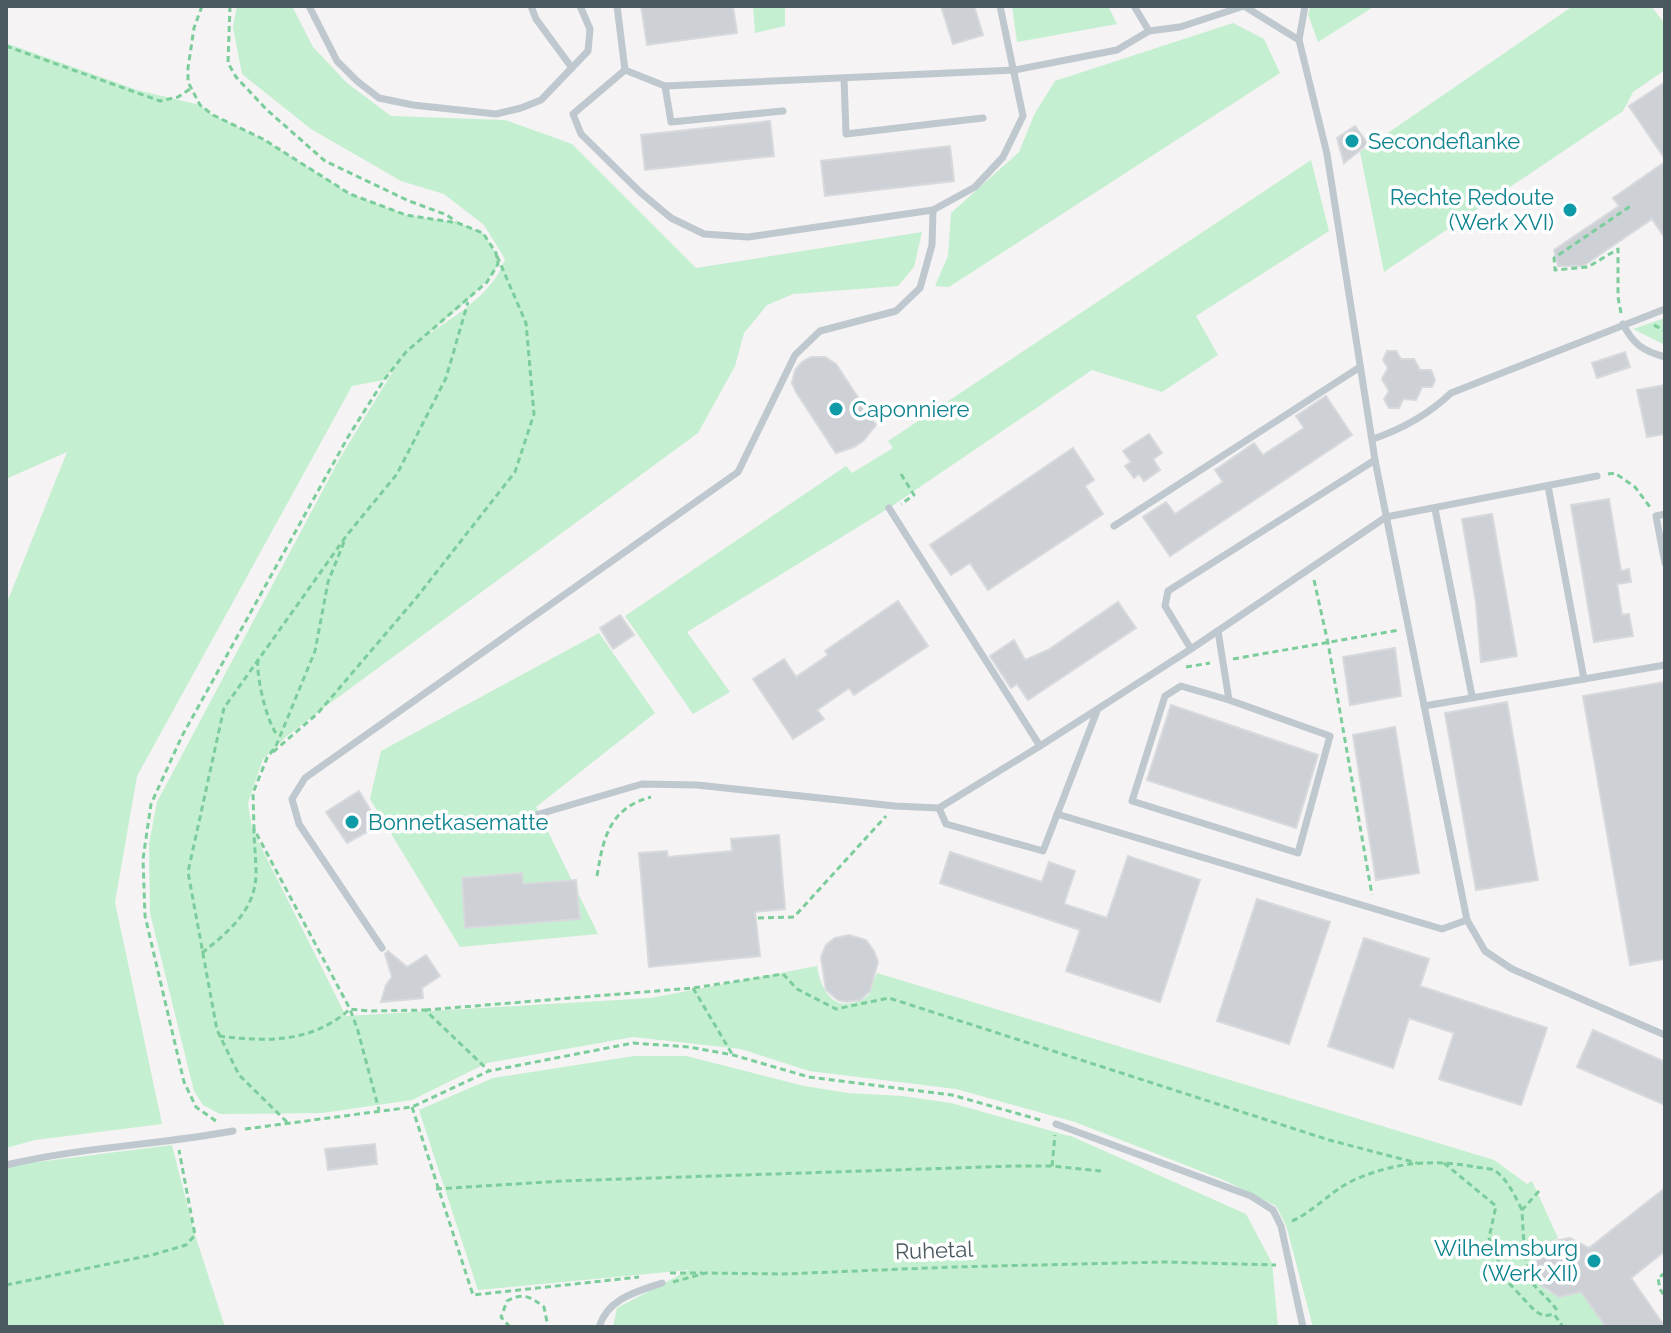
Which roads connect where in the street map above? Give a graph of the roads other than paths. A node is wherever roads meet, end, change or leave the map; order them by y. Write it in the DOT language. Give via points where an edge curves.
graph roads {
  1 [pos="309,6"];
  2 [pos="531,6"];
  3 [pos="580,6"];
  4 [pos="617,6"];
  5 [pos="1000,6"];
  6 [pos="1134,6"];
  7 [pos="1244,6"];
  8 [pos="1305,6"];
  9 [pos="1149,31"];
  10 [pos="1299,40"];
  11 [pos="572,68"];
  12 [pos="625,70"];
  13 [pos="1015,70"];
  14 [pos="844,78"];
  15 [pos="665,86"];
  16 [pos="783,111"];
  17 [pos="983,118"];
  18 [pos="933,210"];
  19 [pos="1665,309"];
  20 [pos="1623,324"];
  21 [pos="1665,357"];
  22 [pos="1360,367"];
  23 [pos="1373,439"];
  24 [pos="1375,460"];
  25 [pos="1597,476"];
  26 [pos="1548,486"];
  27 [pos="890,509"];
  28 [pos="1435,509"];
  29 [pos="1661,515"];
  30 [pos="1386,517"];
  31 [pos="1114,526"];
  32 [pos="1665,563"];
  33 [pos="1218,631"];
  34 [pos="1191,649"];
  35 [pos="1665,665"];
  36 [pos="1584,679"];
  37 [pos="1472,696"];
  38 [pos="1229,700"];
  39 [pos="1424,706"];
  40 [pos="1098,709"];
  41 [pos="1040,746"];
  42 [pos="939,808"];
  43 [pos="1057,814"];
  44 [pos="536,815"];
  45 [pos="1467,920"];
  46 [pos="382,948"];
  47 [pos="1665,1035"];
  48 [pos="1056,1124"];
  49 [pos="233,1131"];
  50 [pos="6,1165"];
  51 [pos="663,1278"];
  52 [pos="599,1327"];
  53 [pos="1303,1327"];
  1 -- 11 [label="lane" via="337,61 379,98 496,114 541,100"];
  2 -- 11 [label="lane"];
  3 -- 11 [label="lane" via="590,29 588,51"];
  4 -- 12 [label="lane"];
  5 -- 13 [label="lane"];
  6 -- 9 [label="lane"];
  7 -- 9 [label="lane" via="1180,27"];
  7 -- 10 [label="lane"];
  8 -- 10 [label="lane"];
  9 -- 13 [label="lane" via="1117,50"];
  10 -- 22 [label="lane" via="1327,154"];
  12 -- 15 [label="lane"];
  12 -- 18 [label="lane" via="573,114 581,134 671,218 704,234 748,237"];
  13 -- 14 [label="lane"];
  13 -- 18 [label="lane" via="1023,116 1003,157 975,187"];
  14 -- 15 [label="lane"];
  14 -- 17 [label="lane" via="846,134"];
  15 -- 16 [label="lane" via="671,122"];
  18 -- 46 [label="lane" via="932,245 920,288 896,311 820,331 795,355 738,472 305,778 292,799 299,824"];
  19 -- 20 [label="lane"];
  20 -- 21 [label="lane" via="1640,348"];
  20 -- 23 [label="lane" via="1451,393 1433,410"];
  22 -- 23 [label="lane"];
  22 -- 31 [label="lane"];
  23 -- 24 [label="lane"];
  24 -- 30 [label="lane"];
  24 -- 34 [label="lane" via="1168,591 1165,606"];
  25 -- 26 [label="lane"];
  26 -- 28 [label="lane"];
  26 -- 36 [label="lane"];
  27 -- 41 [label="lane"];
  28 -- 30 [label="lane"];
  28 -- 37 [label="lane"];
  29 -- 32 [label="lane"];
  30 -- 33 [label="lane"];
  30 -- 39 [label="lane"];
  33 -- 34 [label="lane"];
  33 -- 38 [label="lane"];
  34 -- 40 [label="lane"];
  35 -- 36 [label="lane"];
  36 -- 37 [label="lane"];
  37 -- 39 [label="lane"];
  38 -- 38 [label="lane" via="1330,736 1298,853 1132,801 1165,696 1181,686"];
  39 -- 45 [label="lane"];
  40 -- 41 [label="lane"];
  40 -- 43 [label="lane"];
  41 -- 42 [label="lane"];
  42 -- 43 [label="lane" via="946,824 1043,851"];
  42 -- 44 [label="lane" via="642,784"];
  43 -- 45 [label="lane" via="1442,929"];
  45 -- 47 [label="lane" via="1485,951 1512,969"];
  48 -- 53 [label="lane" via="1251,1196 1273,1210"];
  49 -- 50 [label="lane"];
  51 -- 52 [label="lane" via="609,1307"];
}
